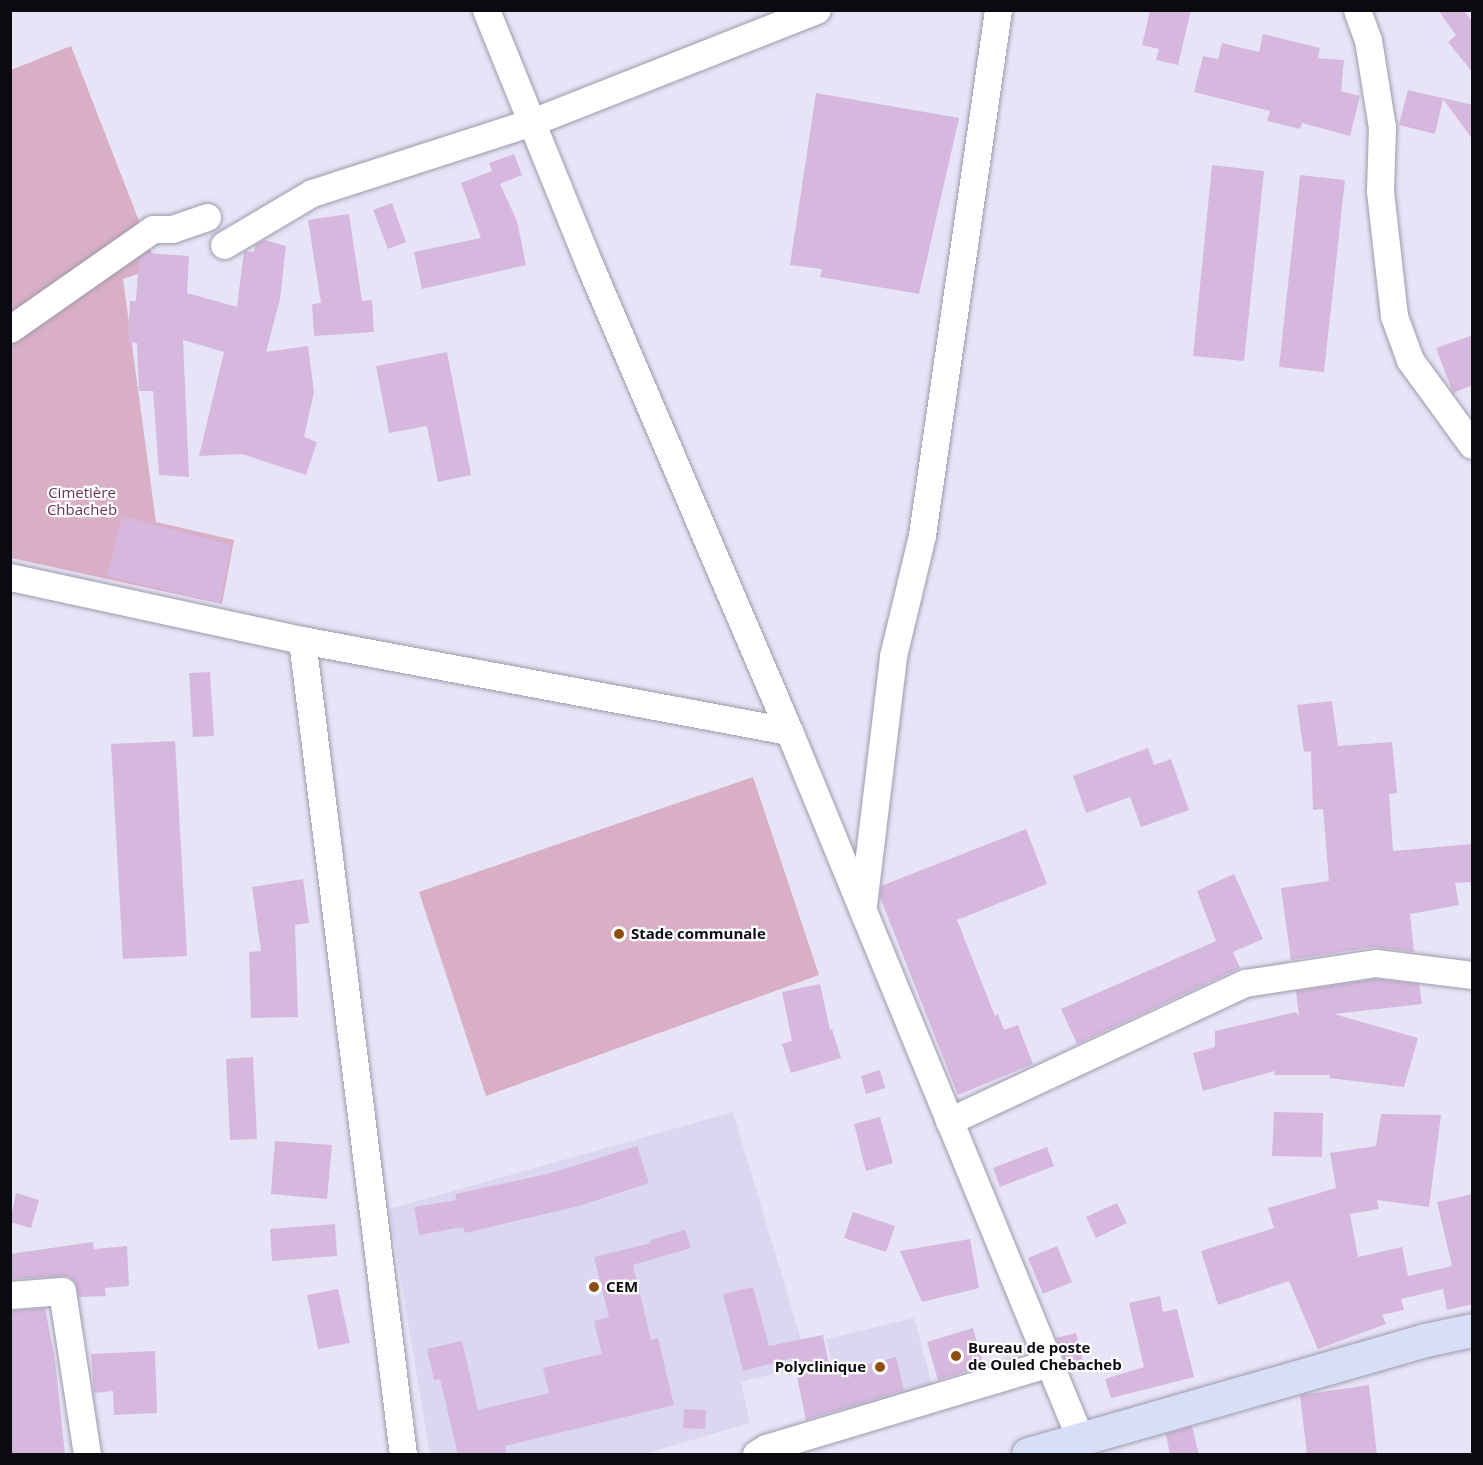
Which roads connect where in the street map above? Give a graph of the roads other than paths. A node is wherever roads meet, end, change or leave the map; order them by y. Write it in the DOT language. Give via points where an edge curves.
graph roads {
  1 [pos="486,10"];
  2 [pos="817,10"];
  3 [pos="998,10"];
  4 [pos="1357,10"];
  5 [pos="532,122"];
  6 [pos="207,217"];
  7 [pos="224,245"];
  8 [pos="10,329"];
  9 [pos="1473,445"];
  10 [pos="10,577"];
  11 [pos="302,639"];
  12 [pos="789,730"];
  13 [pos="862,908"];
  14 [pos="1473,975"];
  15 [pos="949,1121"];
  16 [pos="10,1295"];
  17 [pos="1473,1330"];
  18 [pos="1049,1363"];
  19 [pos="1080,1438"];
  20 [pos="87,1455"];
  21 [pos="403,1455"];
  22 [pos="756,1455"];
  23 [pos="1028,1455"];
  1 -- 5 [label="street"];
  2 -- 5 [label="street"];
  3 -- 13 [label="street" via="922,535 893,656"];
  4 -- 9 [label="street" via="1368,40 1382,127 1380,191 1394,316 1410,360"];
  5 -- 7 [label="street" via="312,193"];
  5 -- 12 [label="street"];
  6 -- 8 [label="street" via="172,229 153,229"];
  10 -- 11 [label="street"];
  11 -- 12 [label="street"];
  11 -- 21 [label="street"];
  12 -- 13 [label="street"];
  13 -- 15 [label="street"];
  14 -- 15 [label="street" via="1376,963 1245,983"];
  15 -- 18 [label="street"];
  16 -- 20 [label="street" via="62,1291"];
  17 -- 19 [label="main road" via="1414,1343"];
  18 -- 19 [label="street"];
  18 -- 22 [label="street" via="766,1448"];
  19 -- 23 [label="main road"];
}
